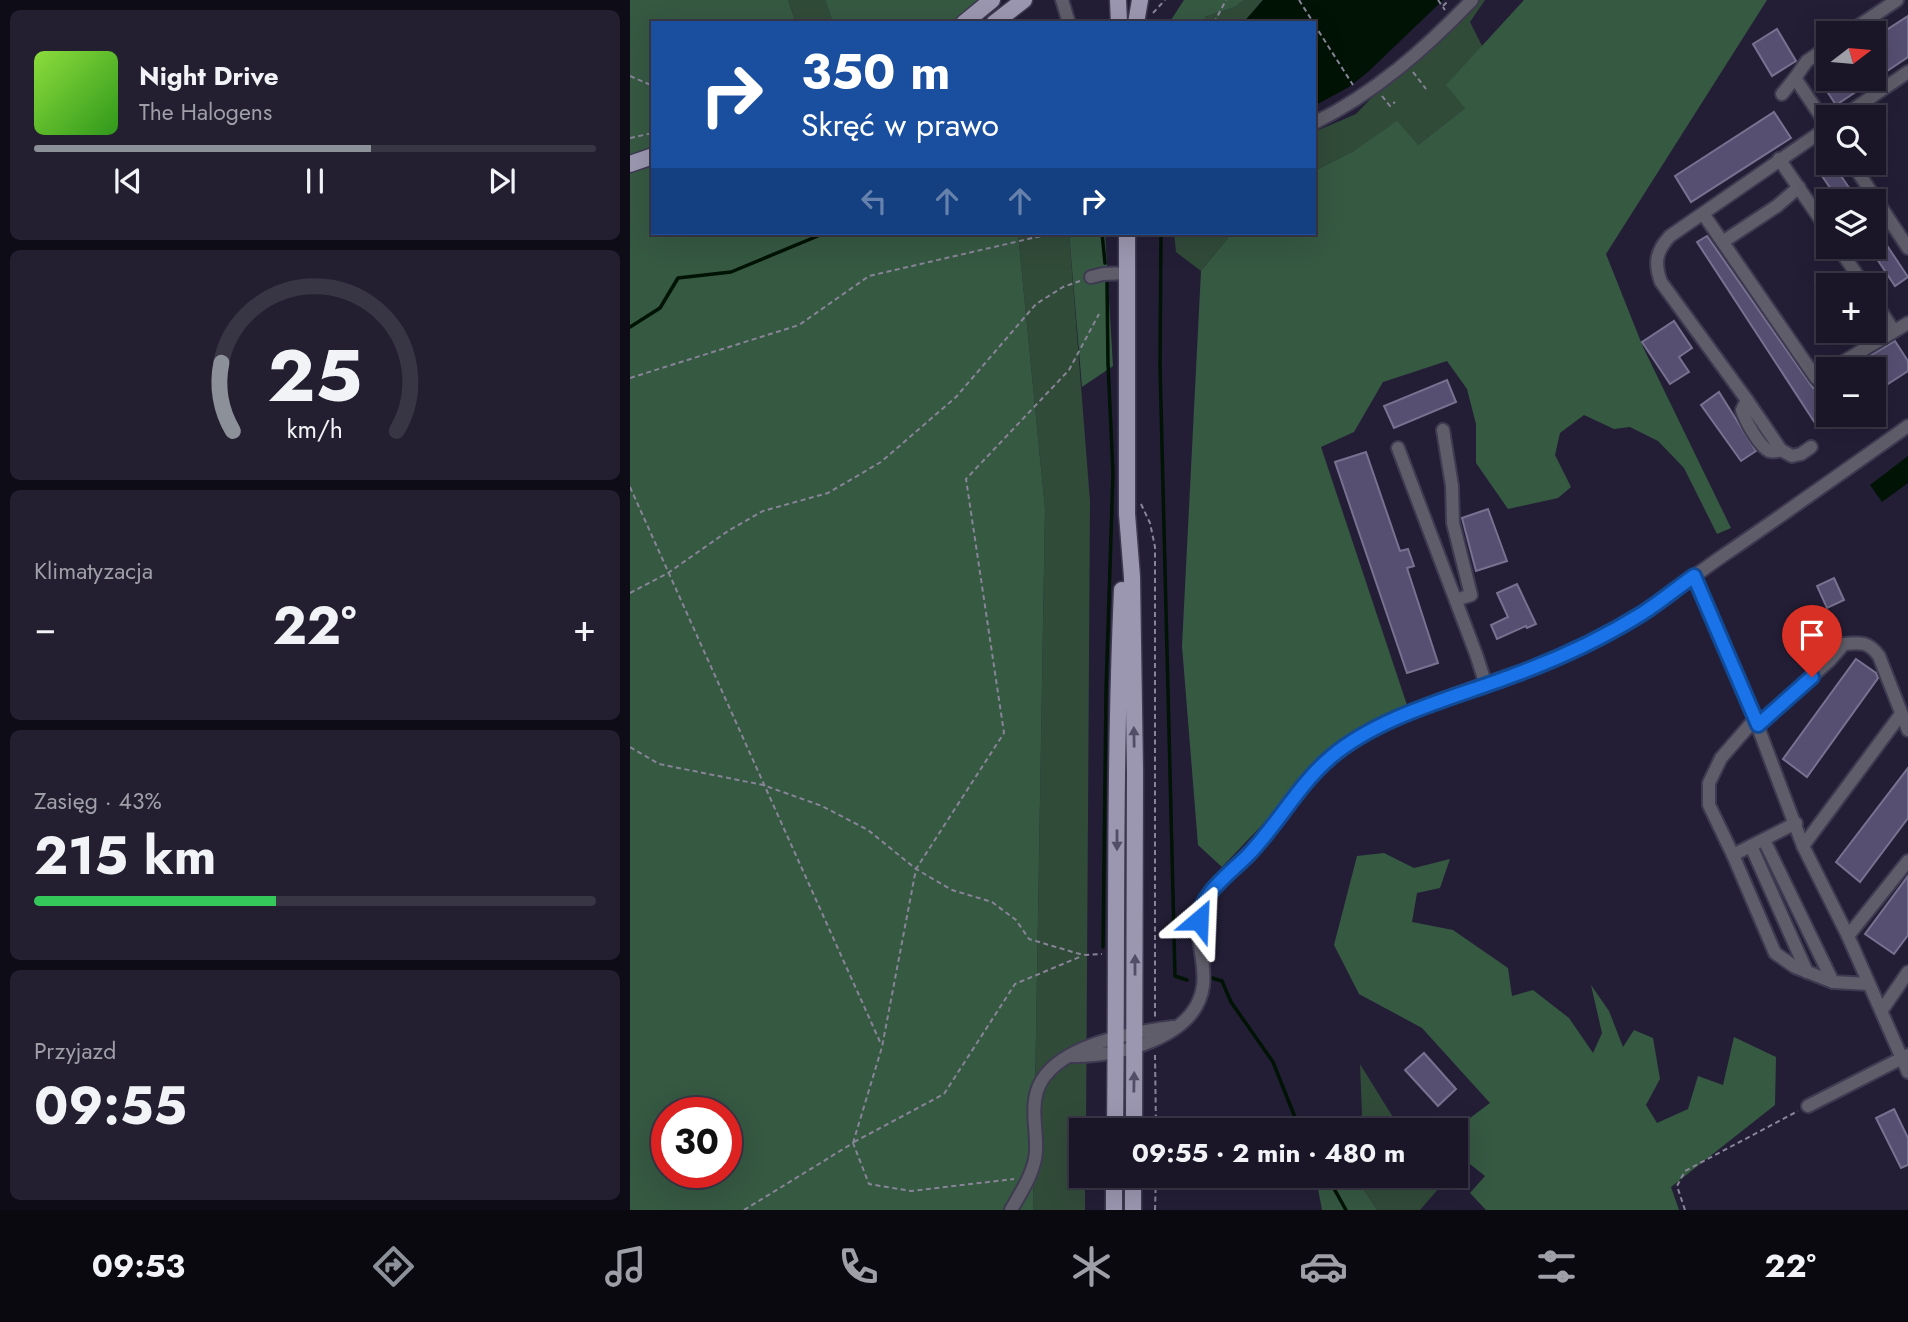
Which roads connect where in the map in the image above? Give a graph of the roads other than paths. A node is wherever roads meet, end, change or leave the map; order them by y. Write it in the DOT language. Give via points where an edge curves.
graph roads {
  1 [pos="992,0"];
  2 [pos="1024,0"];
  3 [pos="1062,0"];
  4 [pos="1118,0"];
  5 [pos="1140,0"];
  6 [pos="1472,0"];
  7 [pos="1897,0"];
  8 [pos="966,21"];
  9 [pos="997,21"];
  10 [pos="1068,21"];
  11 [pos="1119,21"];
  12 [pos="1142,21"];
  13 [pos="1866,21"];
  14 [pos="1816,55"];
  15 [pos="1908,72"];
  16 [pos="1795,78"];
  17 [pos="1782,94"];
  18 [pos="1860,105"];
  19 [pos="1816,108"];
  20 [pos="1316,122"];
  21 [pos="1816,135"];
  22 [pos="651,157"];
  23 [pos="1779,159"];
  24 [pos="630,164"];
  25 [pos="1860,175"];
  26 [pos="1799,187"];
  27 [pos="1816,212"];
  28 [pos="1704,215"];
  29 [pos="1127,235"];
  30 [pos="1724,241"];
  31 [pos="1908,248"];
  32 [pos="1127,273"];
  33 [pos="1091,277"];
  34 [pos="1886,319"];
  35 [pos="1908,323"];
  36 [pos="1894,331"];
  37 [pos="1851,357"];
  38 [pos="1816,378"];
  39 [pos="1908,426"];
  40 [pos="1443,430"];
  41 [pos="1811,447"];
  42 [pos="1398,448"];
  43 [pos="1127,514"];
  44 [pos="1694,576"];
  45 [pos="1456,600"];
  46 [pos="1486,685"];
  47 [pos="1900,714"];
  48 [pos="1756,722"];
  49 [pos="1908,730"];
  50 [pos="1796,823"];
  51 [pos="1764,840"];
  52 [pos="1751,846"];
  53 [pos="1803,846"];
  54 [pos="1734,855"];
  55 [pos="1908,861"];
  56 [pos="1848,936"];
  57 [pos="1807,972"];
  58 [pos="1908,972"];
  59 [pos="1833,982"];
  60 [pos="1869,984"];
  61 [pos="1882,1010"];
  62 [pos="1135,1040"];
  63 [pos="1117,1044"];
  64 [pos="1905,1057"];
  65 [pos="1908,1072"];
  66 [pos="1808,1105"];
  67 [pos="1115,1118"];
  68 [pos="1133,1118"];
  69 [pos="1115,1188"];
  70 [pos="1133,1188"];
  71 [pos="1011,1210"];
  72 [pos="1114,1210"];
  73 [pos="1133,1210"];
  1 -- 8 [label="main road"];
  2 -- 9 [label="main road"];
  3 -- 10 [label="street"];
  4 -- 11 [label="main road"];
  5 -- 12 [label="main road"];
  6 -- 20 [label="street" via="1406,63"];
  7 -- 13 [label="street"];
  14 -- 16 [label="street"];
  15 -- 18 [label="street"];
  16 -- 17 [label="street"];
  16 -- 19 [label="street"];
  21 -- 23 [label="street"];
  22 -- 24 [label="main road"];
  23 -- 26 [label="street"];
  23 -- 28 [label="street"];
  25 -- 31 [label="street"];
  26 -- 27 [label="street"];
  26 -- 30 [label="street"];
  28 -- 30 [label="street"];
  28 -- 41 [label="street" via="1662,244 1656,267 1661,282 1782,450 1792,456"];
  29 -- 32 [label="main road"];
  30 -- 38 [label="street"];
  32 -- 33 [label="street"];
  32 -- 43 [label="main road"];
  34 -- 36 [label="street"];
  35 -- 36 [label="street"];
  36 -- 37 [label="street"];
  39 -- 44 [label="street"];
  40 -- 45 [label="street" via="1453,523 1471,595"];
  42 -- 45 [label="street"];
  62 -- 43 [label="main road, one-way" via="1135,771"];
  43 -- 63 [label="main road, one-way" via="1117,703"];
  44 -- 46 [label="street" via="1645,612 1590,642"];
  44 -- 48 [label="street"];
  45 -- 46 [label="street"];
  46 -- 62 [label="street" via="1422,706 1330,758 1204,903 1199,920 1204,985 1193,1013 1165,1035"];
  47 -- 48 [label="street" via="1879,656 1872,646 1858,642 1844,644"];
  47 -- 49 [label="street"];
  47 -- 53 [label="street"];
  48 -- 50 [label="street"];
  48 -- 54 [label="street" via="1721,758 1709,783 1709,805"];
  50 -- 51 [label="street"];
  50 -- 53 [label="street"];
  51 -- 52 [label="street"];
  51 -- 59 [label="street"];
  52 -- 54 [label="street"];
  52 -- 57 [label="street"];
  53 -- 56 [label="street"];
  54 -- 57 [label="street" via="1775,953"];
  55 -- 56 [label="street"];
  56 -- 60 [label="street"];
  57 -- 59 [label="street"];
  58 -- 61 [label="street"];
  59 -- 60 [label="street"];
  60 -- 61 [label="street"];
  61 -- 64 [label="street"];
  62 -- 63 [label="street"];
  68 -- 62 [label="main road, one-way"];
  63 -- 67 [label="main road"];
  63 -- 71 [label="street" via="1099,1043 1049,1071 1037,1091 1035,1164"];
  64 -- 65 [label="street"];
  64 -- 66 [label="street"];
  69 -- 72 [label="main road"];
  70 -- 73 [label="main road"];
}
